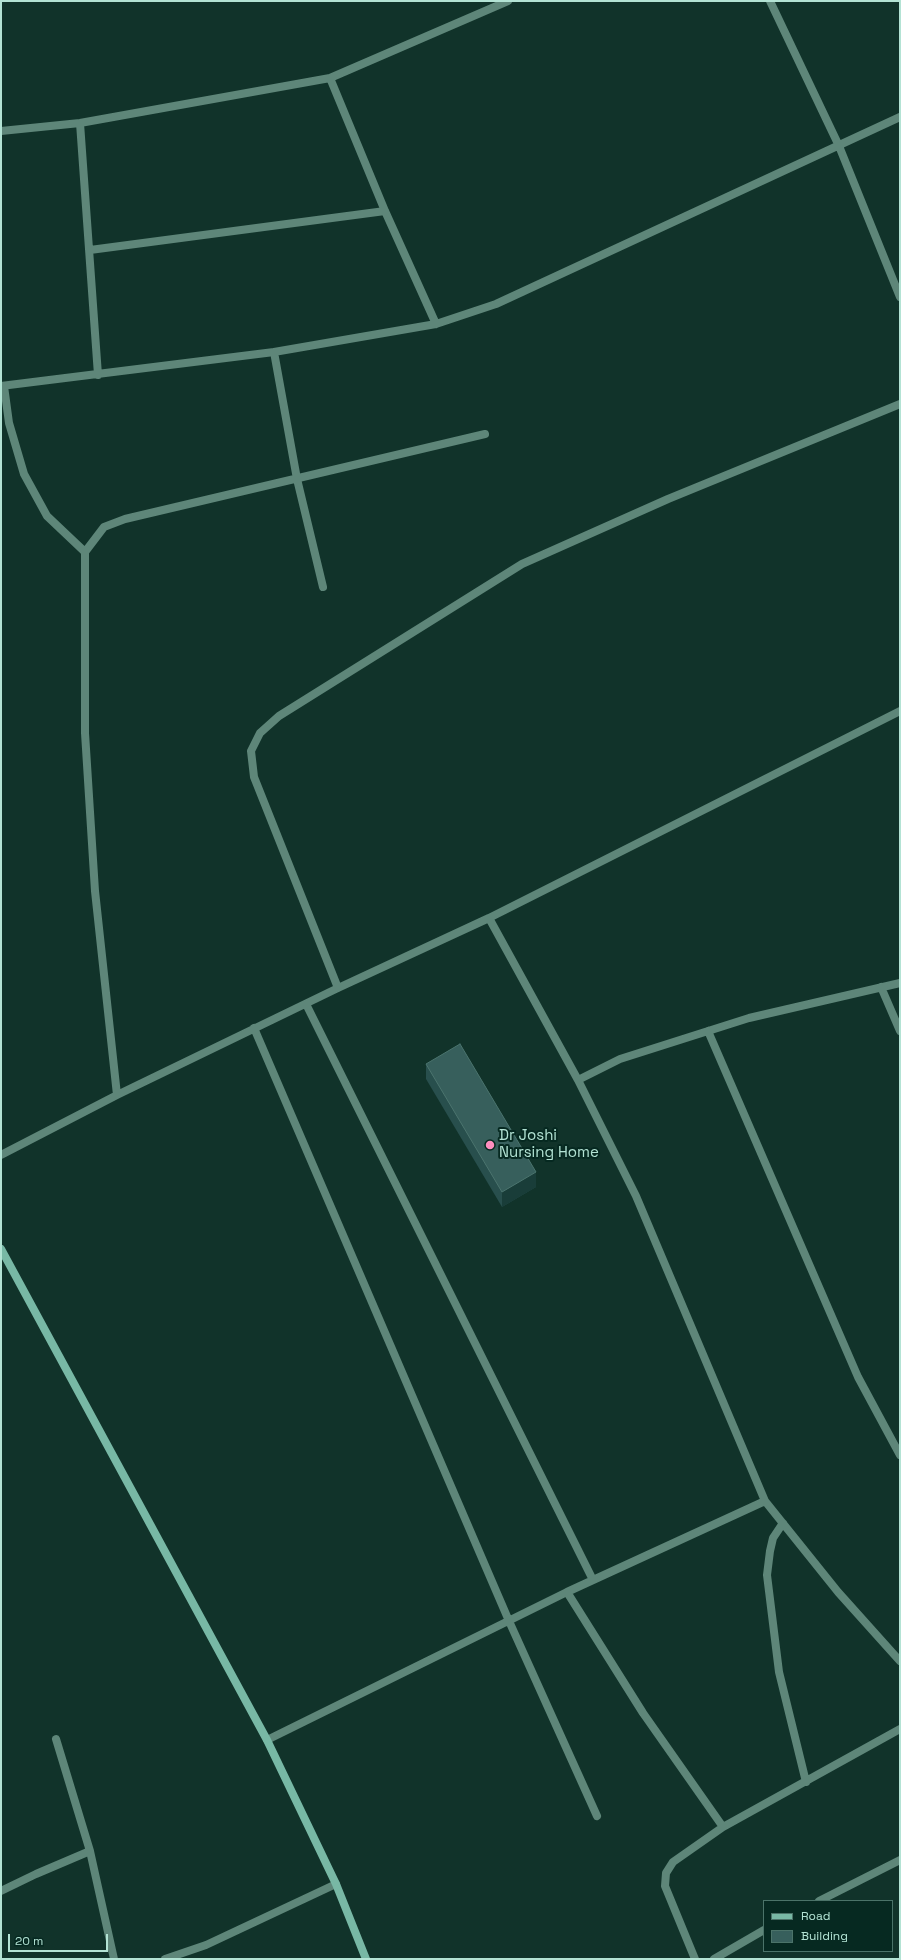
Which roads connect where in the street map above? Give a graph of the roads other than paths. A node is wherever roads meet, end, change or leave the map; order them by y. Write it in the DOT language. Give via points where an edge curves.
graph roads {
  1 [pos="508,1"];
  2 [pos="770,1"];
  3 [pos="330,78"];
  4 [pos="900,117"];
  5 [pos="80,123"];
  6 [pos="1,131"];
  7 [pos="839,146"];
  8 [pos="385,211"];
  9 [pos="90,250"];
  10 [pos="900,297"];
  11 [pos="436,324"];
  12 [pos="274,352"];
  13 [pos="98,375"];
  14 [pos="3,386"];
  15 [pos="900,404"];
  16 [pos="485,434"];
  17 [pos="297,479"];
  18 [pos="85,552"];
  19 [pos="322,587"];
  20 [pos="900,711"];
  21 [pos="489,918"];
  22 [pos="900,982"];
  23 [pos="881,987"];
  24 [pos="338,988"];
  25 [pos="306,1004"];
  26 [pos="254,1028"];
  27 [pos="708,1031"];
  28 [pos="900,1031"];
  29 [pos="578,1080"];
  30 [pos="117,1094"];
  31 [pos="1,1155"];
  32 [pos="1,1249"];
  33 [pos="900,1455"];
  34 [pos="766,1501"];
  35 [pos="783,1523"];
  36 [pos="593,1580"];
  37 [pos="567,1592"];
  38 [pos="508,1621"];
  39 [pos="900,1661"];
  40 [pos="900,1729"];
  41 [pos="56,1739"];
  42 [pos="267,1740"];
  43 [pos="806,1782"];
  44 [pos="597,1816"];
  45 [pos="723,1828"];
  46 [pos="90,1851"];
  47 [pos="900,1860"];
  48 [pos="336,1884"];
  49 [pos="1,1890"];
  50 [pos="820,1900"];
  51 [pos="763,1931"];
  52 [pos="114,1959"];
  53 [pos="165,1959"];
  54 [pos="366,1959"];
  55 [pos="695,1959"];
  56 [pos="714,1959"];
  1 -- 3 [label="street"];
  2 -- 7 [label="street"];
  3 -- 5 [label="street"];
  3 -- 8 [label="street"];
  4 -- 7 [label="street"];
  5 -- 6 [label="street"];
  5 -- 9 [label="street"];
  7 -- 10 [label="street"];
  7 -- 11 [label="street" via="496,304"];
  8 -- 9 [label="street"];
  8 -- 11 [label="street"];
  9 -- 13 [label="street"];
  11 -- 12 [label="street"];
  12 -- 13 [label="street"];
  12 -- 17 [label="street"];
  13 -- 14 [label="street"];
  14 -- 18 [label="street" via="9,423 24,474 47,516"];
  15 -- 24 [label="street" via="668,499 522,564 280,716 260,733 251,751 254,777"];
  16 -- 17 [label="street"];
  17 -- 18 [label="street" via="126,519 104,527"];
  17 -- 19 [label="street"];
  18 -- 30 [label="street" via="85,733 95,891"];
  20 -- 21 [label="street"];
  21 -- 24 [label="street"];
  21 -- 29 [label="street"];
  22 -- 23 [label="street"];
  23 -- 27 [label="street" via="749,1018"];
  23 -- 28 [label="street"];
  24 -- 25 [label="street"];
  25 -- 26 [label="street"];
  25 -- 36 [label="street"];
  26 -- 30 [label="street"];
  26 -- 38 [label="street"];
  27 -- 29 [label="street" via="620,1059"];
  27 -- 33 [label="street" via="858,1377"];
  29 -- 34 [label="street" via="636,1196"];
  30 -- 31 [label="street"];
  32 -- 42 [label="main road"];
  34 -- 35 [label="street"];
  34 -- 36 [label="street"];
  35 -- 39 [label="street" via="838,1592"];
  35 -- 43 [label="street" via="773,1538 767,1576 779,1672"];
  36 -- 37 [label="street"];
  37 -- 38 [label="street"];
  37 -- 45 [label="street" via="643,1713"];
  38 -- 42 [label="street"];
  38 -- 44 [label="street"];
  40 -- 43 [label="street"];
  41 -- 46 [label="street"];
  42 -- 48 [label="main road"];
  43 -- 45 [label="street"];
  45 -- 55 [label="street" via="673,1862 666,1873 665,1886"];
  46 -- 49 [label="street"];
  46 -- 52 [label="street"];
  47 -- 50 [label="street"];
  48 -- 53 [label="street" via="206,1945"];
  48 -- 54 [label="main road"];
  51 -- 56 [label="street"];
}
